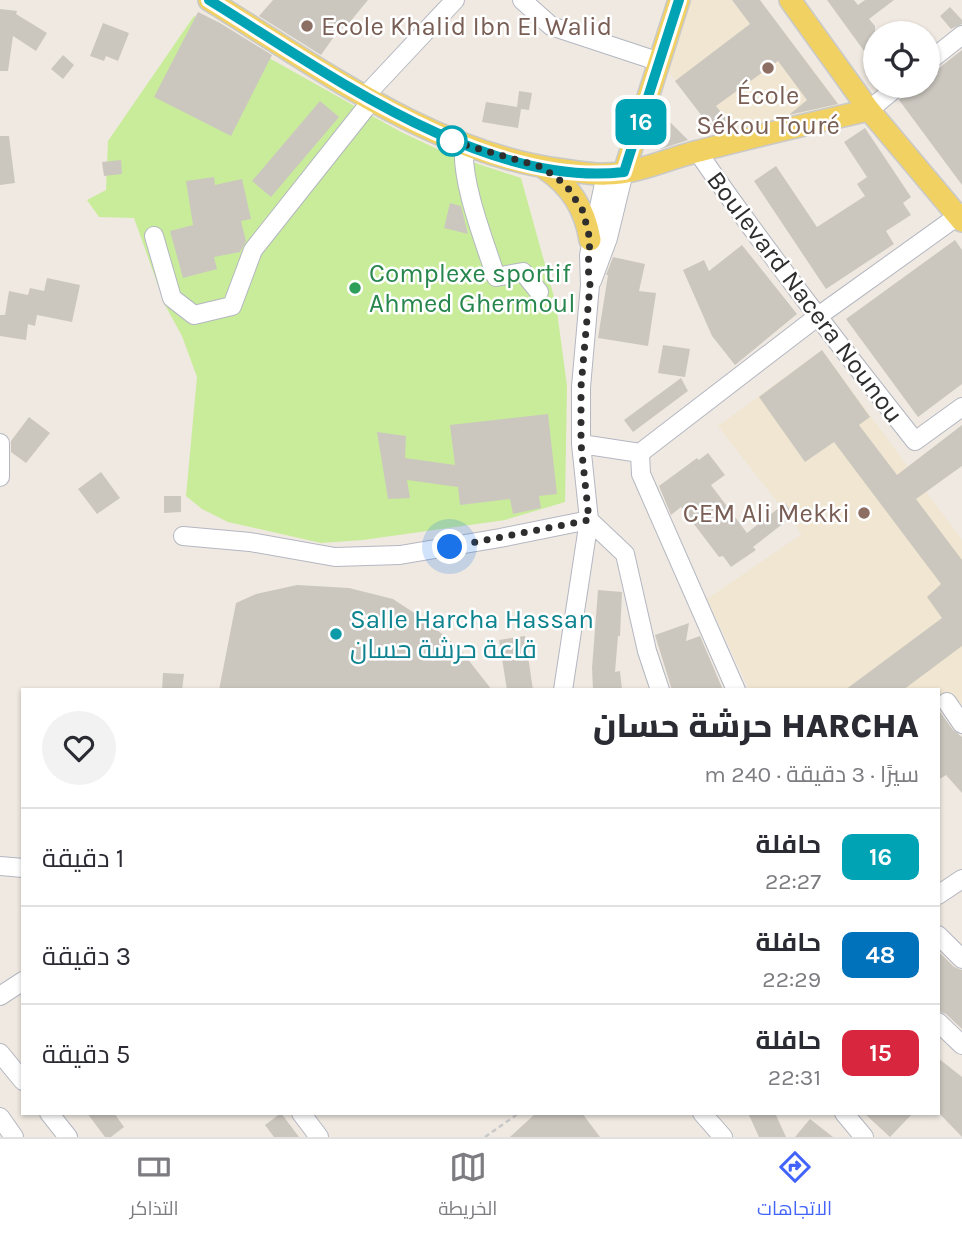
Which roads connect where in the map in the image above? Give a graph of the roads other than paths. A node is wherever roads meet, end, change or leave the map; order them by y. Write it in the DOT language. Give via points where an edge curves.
graph roads {
  1 [pos="209,0"];
  2 [pos="455,0"];
  3 [pos="522,0"];
  4 [pos="679,0"];
  5 [pos="790,0"];
  6 [pos="962,34"];
  7 [pos="940,52"];
  8 [pos="660,62"];
  9 [pos="368,98"];
  10 [pos="884,98"];
  11 [pos="869,110"];
  12 [pos="464,145"];
  13 [pos="697,151"];
  14 [pos="542,167"];
  15 [pos="615,173"];
  16 [pos="961,217"];
  17 [pos="154,236"];
  18 [pos="590,240"];
  19 [pos="590,285"];
  20 [pos="539,292"];
  21 [pos="817,317"];
  22 [pos="962,407"];
  23 [pos="0,443"];
  24 [pos="581,444"];
  25 [pos="640,453"];
  26 [pos="0,477"];
  27 [pos="589,520"];
  28 [pos="183,536"];
  29 [pos="563,688"];
  30 [pos="659,688"];
  31 [pos="735,688"];
  32 [pos="949,702"];
  33 [pos="962,724"];
  34 [pos="0,866"];
  35 [pos="21,868"];
  36 [pos="962,880"];
  37 [pos="940,894"];
  38 [pos="940,937"];
  39 [pos="962,959"];
  40 [pos="21,982"];
  41 [pos="0,996"];
  42 [pos="940,1024"];
  43 [pos="962,1045"];
  44 [pos="0,1053"];
  45 [pos="21,1079"];
  46 [pos="51,1115"];
  47 [pos="302,1115"];
  48 [pos="704,1115"];
  49 [pos="846,1115"];
  50 [pos="0,1117"];
  51 [pos="14,1137"];
  52 [pos="68,1137"];
  53 [pos="319,1137"];
  54 [pos="723,1137"];
  55 [pos="864,1137"];
  1 -- 9 [label="main road"];
  2 -- 9 [label="street"];
  3 -- 8 [label="street" via="551,26"];
  4 -- 8 [label="main road"];
  5 -- 11 [label="main road"];
  6 -- 7 [label="street"];
  8 -- 15 [label="main road"];
  9 -- 12 [label="main road"];
  9 -- 17 [label="street" via="253,250 232,306 194,315 172,298"];
  10 -- 11 [label="street"];
  11 -- 13 [label="main road"];
  11 -- 16 [label="main road"];
  12 -- 14 [label="main road"];
  12 -- 20 [label="street" via="475,211 496,276 523,272"];
  13 -- 15 [label="main road"];
  13 -- 21 [label="street, Boulevard Nacera Nounou"];
  14 -- 15 [label="main road"];
  14 -- 18 [label="main road" via="576,198"];
  15 -- 18 [label="street"];
  15 -- 19 [label="street" via="606,246"];
  16 -- 21 [label="street"];
  18 -- 19 [label="street"];
  19 -- 24 [label="street"];
  21 -- 22 [label="street, Boulevard Nacera Nounou" via="915,442"];
  21 -- 25 [label="street"];
  23 -- 26 [label="street"];
  24 -- 25 [label="street"];
  24 -- 27 [label="street"];
  25 -- 31 [label="street" via="641,474"];
  27 -- 28 [label="street" via="400,555 335,557"];
  27 -- 29 [label="street"];
  27 -- 30 [label="street" via="625,554"];
  32 -- 33 [label="street"];
  34 -- 35 [label="street"];
  36 -- 37 [label="street"];
  38 -- 39 [label="street"];
  40 -- 41 [label="street"];
  42 -- 43 [label="street"];
  44 -- 45 [label="street"];
  46 -- 52 [label="street"];
  47 -- 53 [label="street"];
  48 -- 54 [label="street"];
  49 -- 55 [label="street"];
  50 -- 51 [label="street"];
}
